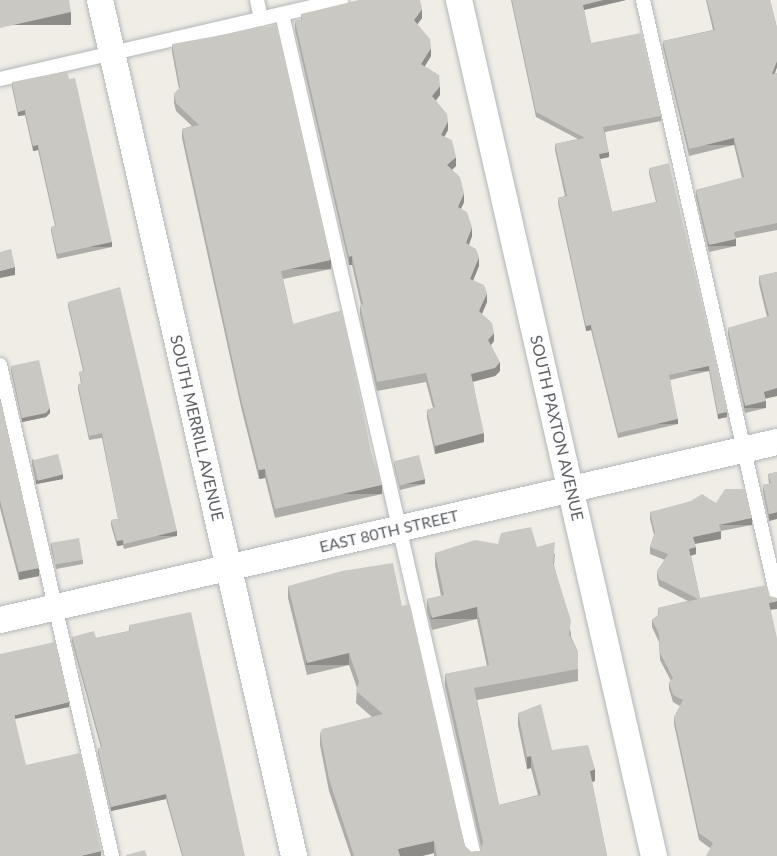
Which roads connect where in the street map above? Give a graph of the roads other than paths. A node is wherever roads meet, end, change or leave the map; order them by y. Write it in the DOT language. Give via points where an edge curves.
graph roads {
  1 [pos="100,0"];
  2 [pos="257,0"];
  3 [pos="341,0"];
  4 [pos="459,0"];
  5 [pos="643,0"];
  6 [pos="282,14"];
  7 [pos="261,19"];
  8 [pos="112,53"];
  9 [pos="0,79"];
  10 [pos="0,365"];
  11 [pos="777,442"];
  12 [pos="744,450"];
  13 [pos="570,489"];
  14 [pos="399,529"];
  15 [pos="229,568"];
  16 [pos="777,597"];
  17 [pos="56,608"];
  18 [pos="0,620"];
  19 [pos="112,856"];
  20 [pos="294,856"];
  21 [pos="474,856"];
  22 [pos="654,856"];
  1 -- 8 [label="street, SOUTH MERRILL AVENUE"];
  2 -- 7 [label="lane"];
  3 -- 6 [label="lane"];
  4 -- 13 [label="street, SOUTH PAXTON AVENUE"];
  5 -- 12 [label="lane"];
  6 -- 7 [label="lane"];
  6 -- 14 [label="lane"];
  7 -- 8 [label="lane"];
  8 -- 9 [label="lane"];
  8 -- 15 [label="street, SOUTH MERRILL AVENUE"];
  10 -- 17 [label="lane"];
  11 -- 12 [label="street, EAST 80TH STREET"];
  12 -- 13 [label="street, EAST 80TH STREET"];
  12 -- 16 [label="lane"];
  13 -- 14 [label="street, EAST 80TH STREET"];
  13 -- 22 [label="street, SOUTH PAXTON AVENUE"];
  14 -- 15 [label="street, EAST 80TH STREET"];
  14 -- 21 [label="lane"];
  15 -- 17 [label="street, EAST 80TH STREET"];
  15 -- 20 [label="street, SOUTH MERRILL AVENUE"];
  17 -- 18 [label="street, EAST 80TH STREET"];
  17 -- 19 [label="lane"];
}
